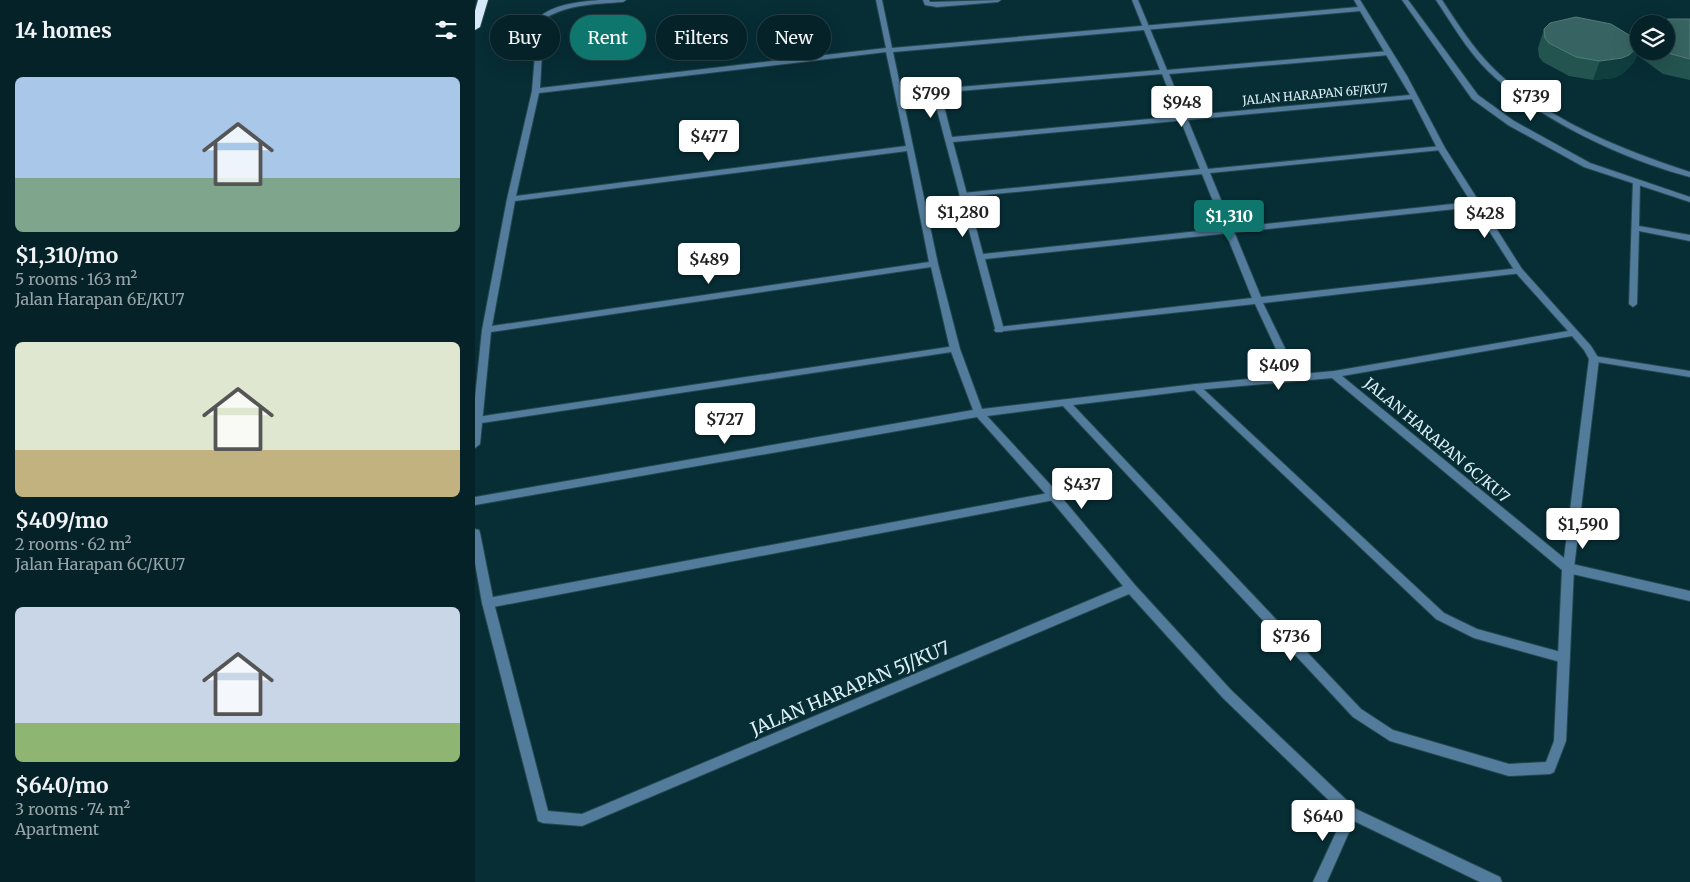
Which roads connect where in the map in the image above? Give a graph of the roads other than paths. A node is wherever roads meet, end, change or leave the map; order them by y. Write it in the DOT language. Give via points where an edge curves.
graph roads {
  1 [pos="483,0"];
  2 [pos="623,0"];
  3 [pos="879,0"];
  4 [pos="926,0"];
  5 [pos="998,0"];
  6 [pos="1135,0"];
  7 [pos="1357,0"];
  8 [pos="1405,0"];
  9 [pos="1439,0"];
  10 [pos="1362,9"];
  11 [pos="475,27"];
  12 [pos="1146,27"];
  13 [pos="889,50"];
  14 [pos="1389,53"];
  15 [pos="1165,71"];
  16 [pos="537,91"];
  17 [pos="1414,97"];
  18 [pos="1185,117"];
  19 [pos="949,140"];
  20 [pos="910,148"];
  21 [pos="1441,148"];
  22 [pos="1207,173"];
  23 [pos="1690,174"];
  24 [pos="1636,183"];
  25 [pos="963,195"];
  26 [pos="511,199"];
  27 [pos="1690,200"];
  28 [pos="1475,204"];
  29 [pos="1635,228"];
  30 [pos="1231,230"];
  31 [pos="1690,238"];
  32 [pos="980,257"];
  33 [pos="934,264"];
  34 [pos="1519,272"];
  35 [pos="1258,301"];
  36 [pos="1633,304"];
  37 [pos="487,330"];
  38 [pos="1574,333"];
  39 [pos="955,349"];
  40 [pos="1594,359"];
  41 [pos="1334,374"];
  42 [pos="1690,374"];
  43 [pos="1294,377"];
  44 [pos="1196,387"];
  45 [pos="1066,404"];
  46 [pos="979,414"];
  47 [pos="477,421"];
  48 [pos="475,444"];
  49 [pos="1054,496"];
  50 [pos="475,501"];
  51 [pos="475,533"];
  52 [pos="1568,568"];
  53 [pos="1131,588"];
  54 [pos="1690,596"];
  55 [pos="488,603"];
  56 [pos="1564,658"];
  57 [pos="1351,813"];
  58 [pos="1320,882"];
  59 [pos="1495,882"];
  1 -- 11 [label="highway"];
  2 -- 16 [label="street" via="564,6 541,18"];
  3 -- 13 [label="street"];
  4 -- 5 [label="street" via="927,4 937,6"];
  6 -- 12 [label="street"];
  7 -- 10 [label="street"];
  8 -- 24 [label="street" via="1475,97 1511,123 1587,165"];
  9 -- 23 [label="street" via="1491,70 1536,105 1611,146"];
  10 -- 12 [label="street"];
  10 -- 14 [label="street"];
  12 -- 13 [label="street"];
  12 -- 15 [label="street"];
  13 -- 16 [label="street"];
  13 -- 20 [label="street"];
  14 -- 15 [label="street"];
  14 -- 17 [label="street"];
  15 -- 18 [label="street"];
  15 -- 19 [label="street" via="935,91"];
  16 -- 26 [label="street"];
  17 -- 18 [label="street, JALAN HARAPAN 6F/KU7"];
  17 -- 21 [label="street"];
  18 -- 19 [label="street, JALAN HARAPAN 6F/KU7"];
  18 -- 22 [label="street"];
  19 -- 25 [label="street"];
  20 -- 26 [label="street"];
  20 -- 33 [label="street"];
  21 -- 22 [label="street"];
  21 -- 28 [label="street"];
  22 -- 25 [label="street"];
  22 -- 30 [label="street"];
  24 -- 27 [label="street"];
  24 -- 29 [label="street"];
  25 -- 32 [label="street"];
  26 -- 37 [label="street"];
  28 -- 30 [label="street"];
  28 -- 34 [label="street"];
  29 -- 31 [label="street"];
  29 -- 36 [label="street"];
  30 -- 32 [label="street"];
  30 -- 35 [label="street"];
  32 -- 35 [label="street" via="999,330"];
  33 -- 37 [label="street"];
  33 -- 39 [label="street"];
  34 -- 35 [label="street"];
  34 -- 38 [label="street"];
  35 -- 43 [label="street"];
  37 -- 47 [label="street"];
  38 -- 40 [label="street"];
  38 -- 41 [label="street"];
  39 -- 46 [label="street"];
  39 -- 47 [label="street"];
  40 -- 42 [label="street"];
  40 -- 52 [label="street"];
  41 -- 43 [label="street"];
  41 -- 52 [label="street, JALAN HARAPAN 6C/KU7"];
  43 -- 44 [label="street"];
  44 -- 45 [label="street"];
  44 -- 56 [label="street" via="1440,616 1474,633"];
  45 -- 46 [label="street"];
  45 -- 56 [label="street" via="1357,712 1390,735 1509,770 1550,768 1560,741"];
  46 -- 49 [label="street"];
  46 -- 50 [label="street"];
  47 -- 48 [label="street"];
  49 -- 53 [label="street"];
  49 -- 55 [label="street"];
  51 -- 55 [label="street"];
  52 -- 54 [label="street"];
  52 -- 56 [label="street"];
  53 -- 55 [label="street, JALAN HARAPAN 5J/KU7" via="582,820 543,817"];
  53 -- 57 [label="street" via="1227,694"];
  57 -- 58 [label="street"];
  57 -- 59 [label="street"];
}
